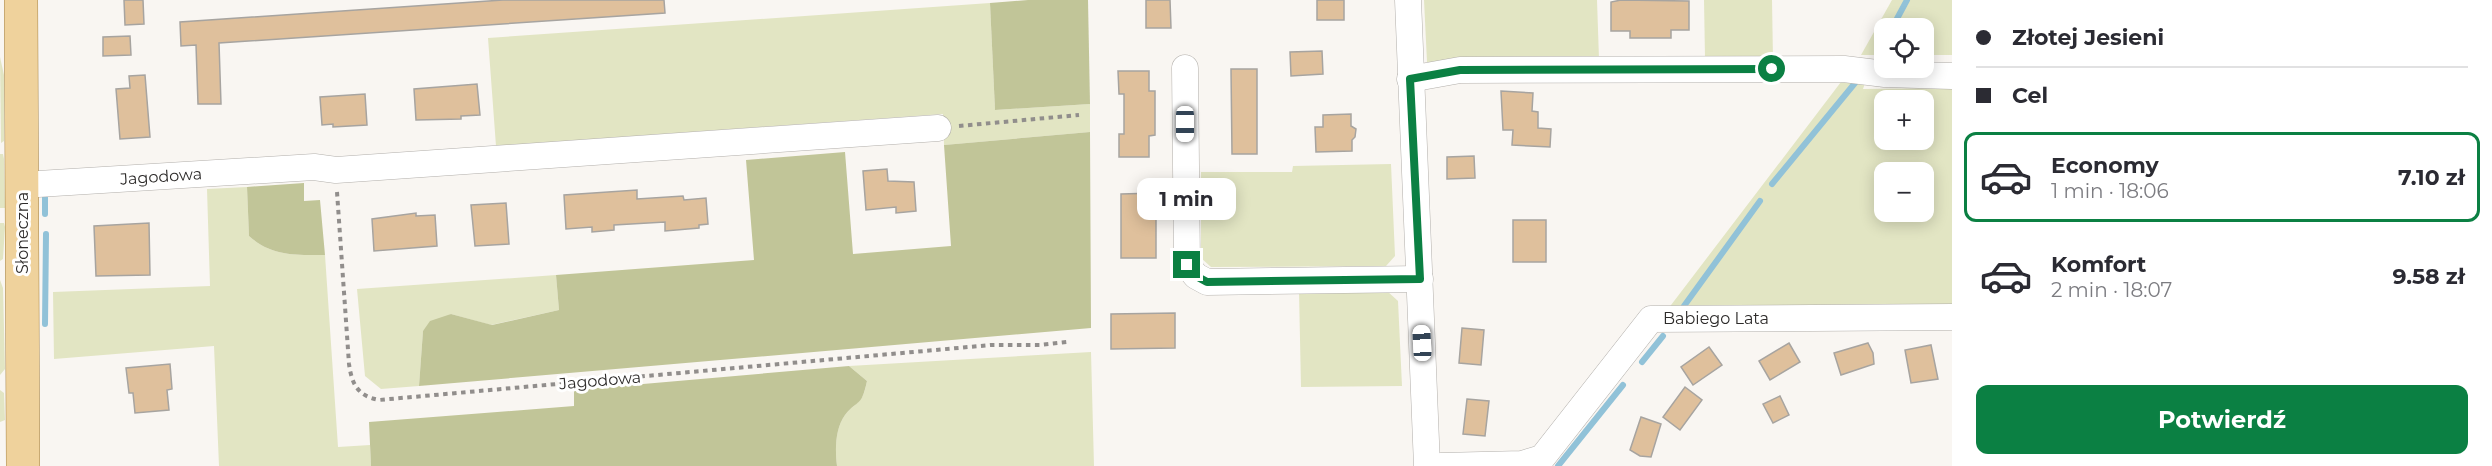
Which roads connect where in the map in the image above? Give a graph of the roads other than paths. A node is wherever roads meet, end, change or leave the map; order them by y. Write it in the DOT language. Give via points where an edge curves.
graph roads {
  1 [pos="21,0"];
  2 [pos="1408,0"];
  3 [pos="1185,68"];
  4 [pos="1952,76"];
  5 [pos="1410,79"];
  6 [pos="938,128"];
  7 [pos="22,185"];
  8 [pos="1420,279"];
  9 [pos="1952,317"];
  10 [pos="23,466"];
  11 [pos="1427,466"];
  12 [pos="1441,466"];
  1 -- 7 [label="main road, Słoneczna"];
  2 -- 5 [label="street"];
  3 -- 8 [label="street" via="1187,265 1196,276 1207,282"];
  4 -- 5 [label="street" via="1844,69 1567,69 1460,70"];
  5 -- 8 [label="street"];
  6 -- 7 [label="street, Jagodowa" via="336,170 314,167"];
  7 -- 10 [label="main road, Słoneczna"];
  8 -- 11 [label="street"];
  9 -- 12 [label="street, Babiego Lata" via="1651,319 1542,458 1522,464"];
}
